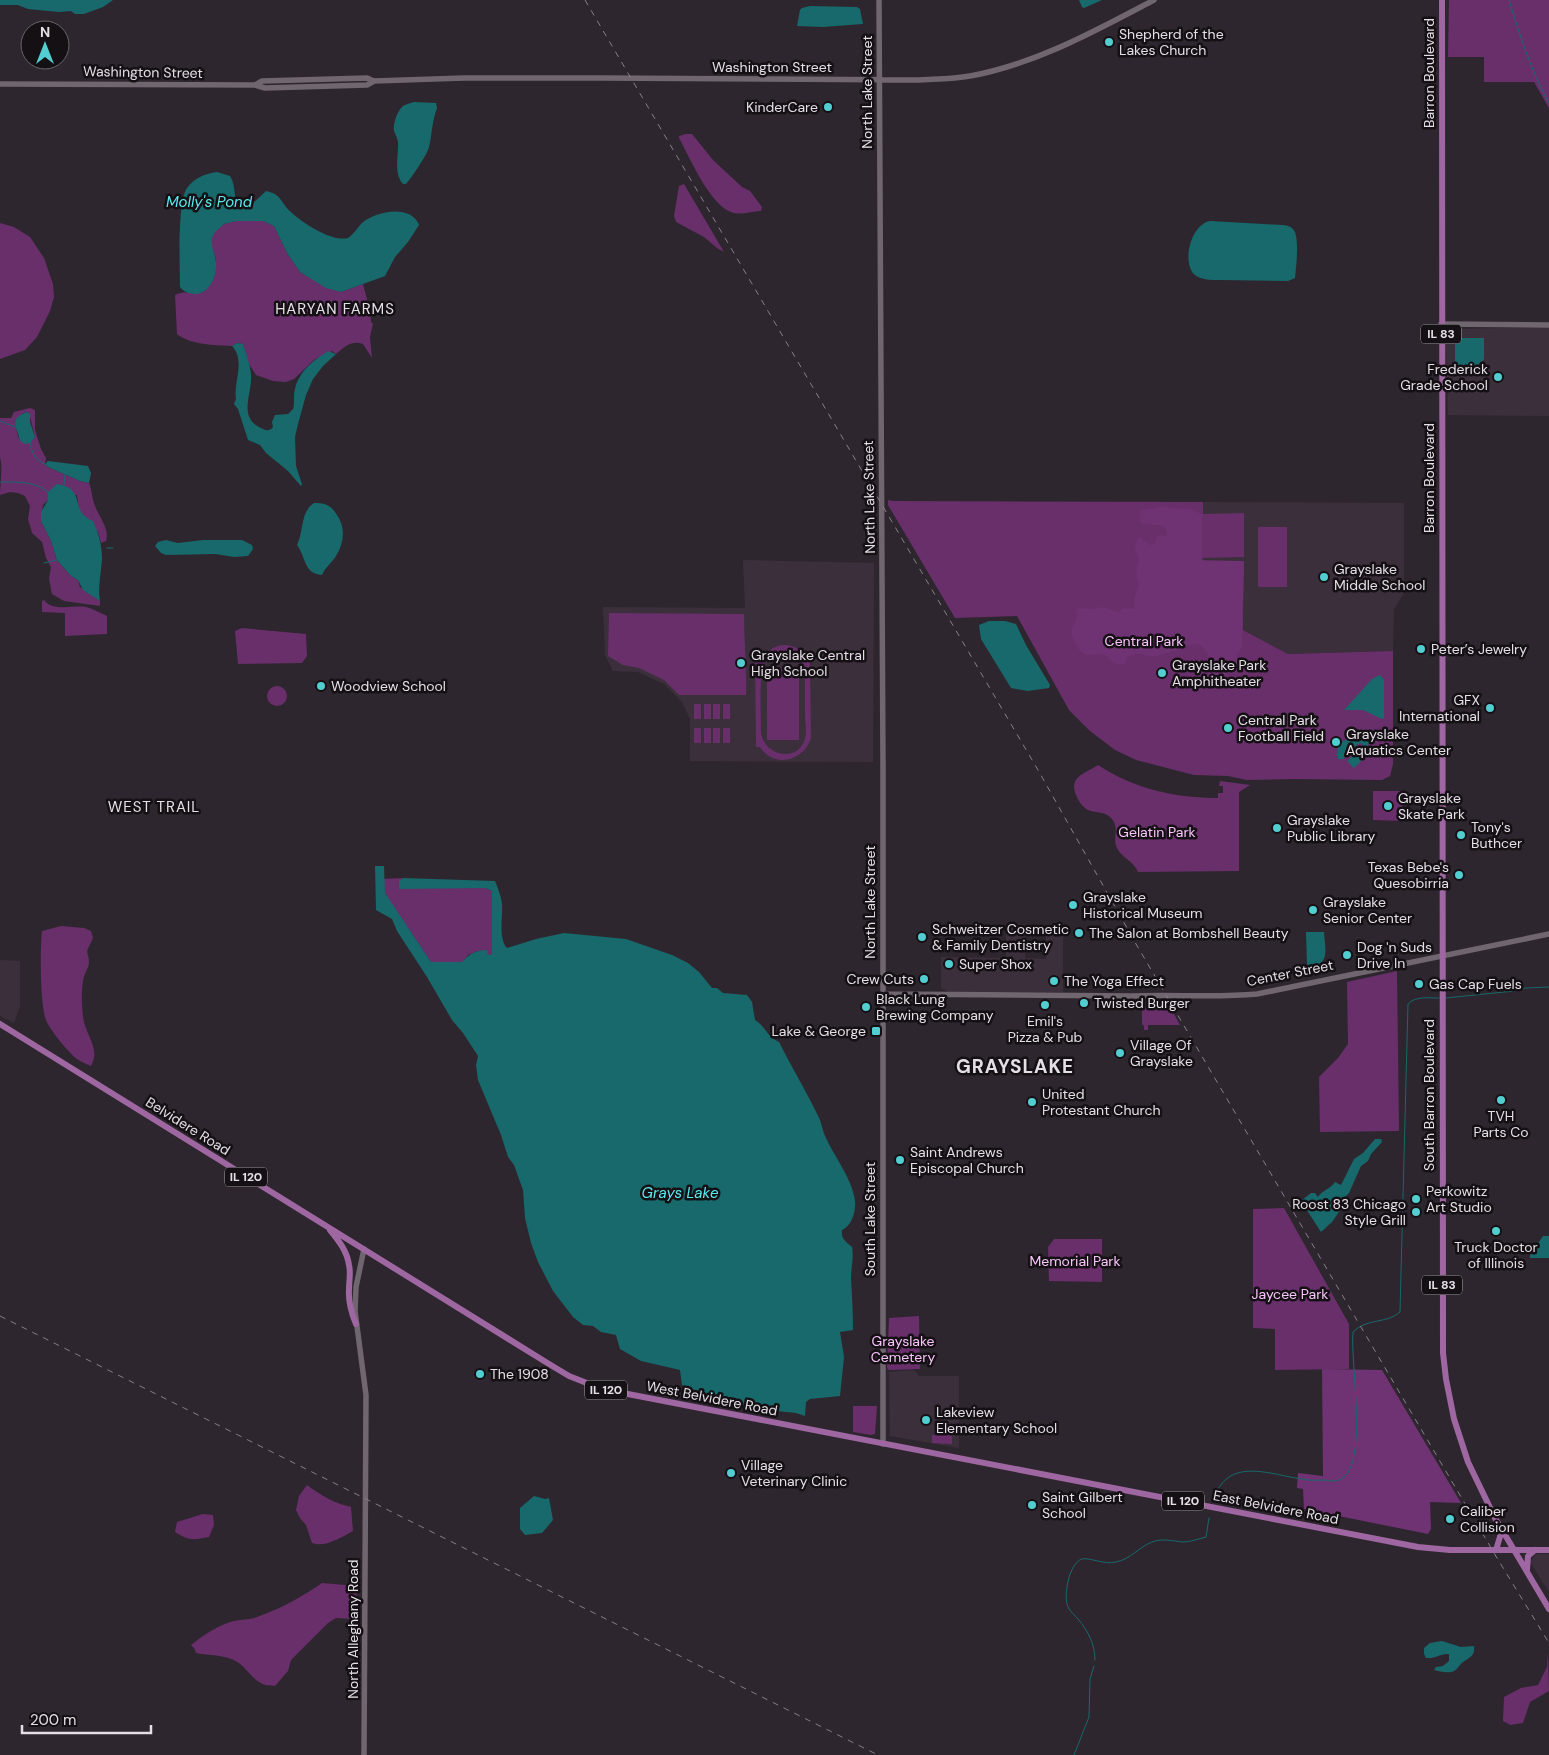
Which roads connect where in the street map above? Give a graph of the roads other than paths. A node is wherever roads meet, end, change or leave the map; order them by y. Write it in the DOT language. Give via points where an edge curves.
graph roads {
  1 [pos="879,0"];
  2 [pos="1154,0"];
  3 [pos="1442,0"];
  4 [pos="880,80"];
  5 [pos="0,84"];
  6 [pos="1441,324"];
  7 [pos="1549,325"];
  8 [pos="1549,934"];
  9 [pos="1442,955"];
  10 [pos="883,994"];
  11 [pos="0,1024"];
  12 [pos="328,1227"];
  13 [pos="364,1249"];
  14 [pos="356,1324"];
  15 [pos="883,1444"];
  16 [pos="1502,1530"];
  17 [pos="1496,1550"];
  18 [pos="1514,1550"];
  19 [pos="1535,1550"];
  20 [pos="1549,1550"];
  21 [pos="1527,1571"];
  22 [pos="1549,1609"];
  23 [pos="364,1755"];
  1 -- 4 [label="street, North Lake Street"];
  2 -- 4 [label="street, Washington Street" via="1044,55 1007,67 945,79"];
  3 -- 6 [label="main road, Barron Boulevard / IL 83"];
  4 -- 5 [label="street, Washington Street" via="464,78 374,81 367,78 262,81 255,85"];
  4 -- 10 [label="street, North Lake Street"];
  6 -- 7 [label="street"];
  6 -- 9 [label="main road, Barron Boulevard / IL 83"];
  8 -- 9 [label="street, Center Street"];
  9 -- 10 [label="street, Center Street" via="1237,996"];
  9 -- 16 [label="main road, South Barron Boulevard / IL 83" via="1442,1328 1446,1379 1454,1419 1468,1462"];
  10 -- 15 [label="street, South Lake Street"];
  11 -- 12 [label="main road, Belvidere Road / IL 120"];
  12 -- 13 [label="main road, Belvidere Road / IL 120"];
  12 -- 14 [label="main road" via="348,1259 349,1303"];
  13 -- 14 [label="street, North Alleghany Road" via="356,1287"];
  13 -- 15 [label="main road, West Belvidere Road / IL 120" via="583,1383"];
  14 -- 23 [label="street, North Alleghany Road" via="366,1395"];
  15 -- 17 [label="main road, East Belvidere Road / IL 120" via="1418,1547"];
  16 -- 17 [label="main road"];
  16 -- 18 [label="main road, South Barron Boulevard / IL 83"];
  17 -- 18 [label="main road, East Belvidere Road / IL 120"];
  18 -- 19 [label="main road, East Belvidere Road / IL 120"];
  18 -- 21 [label="main road, IL 83"];
  19 -- 20 [label="main road, East Belvidere Road / IL 120"];
  19 -- 21 [label="main road" via="1528,1556"];
  21 -- 22 [label="main road, IL 83"];
}
